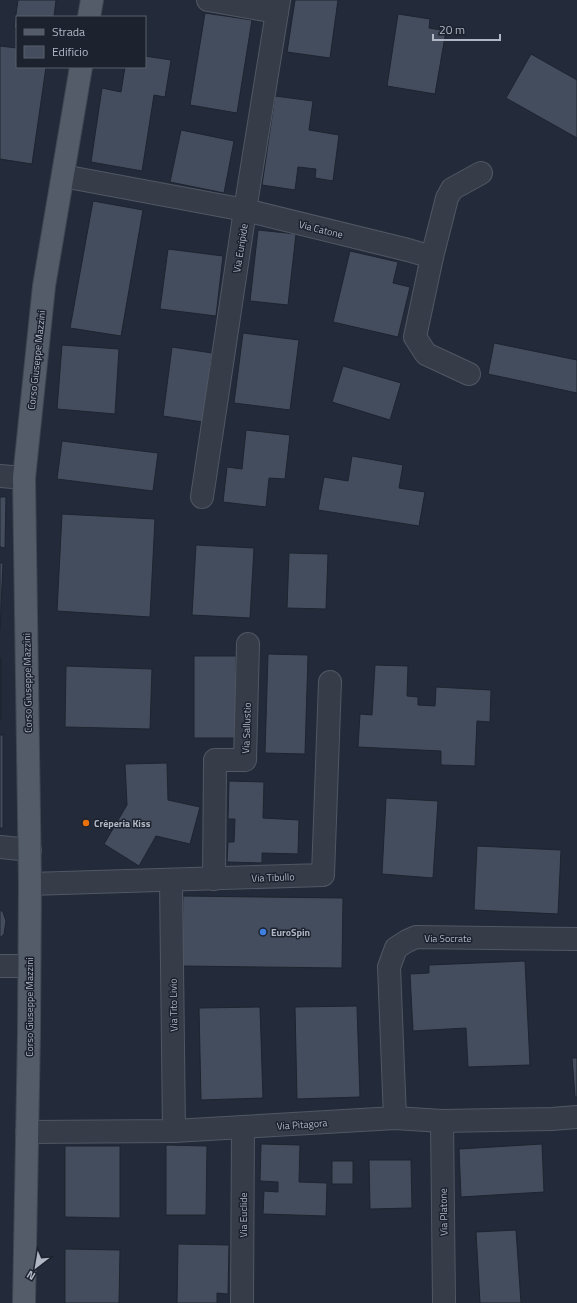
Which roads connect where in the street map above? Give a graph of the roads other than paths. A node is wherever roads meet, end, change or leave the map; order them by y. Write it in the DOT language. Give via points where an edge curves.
graph roads {
  1 [pos="92,0"];
  2 [pos="208,0"];
  3 [pos="278,6"];
  4 [pos="89,16"];
  5 [pos="81,68"];
  6 [pos="481,173"];
  7 [pos="63,176"];
  8 [pos="245,210"];
  9 [pos="432,257"];
  10 [pos="469,374"];
  11 [pos="0,476"];
  12 [pos="24,478"];
  13 [pos="202,497"];
  14 [pos="248,644"];
  15 [pos="330,682"];
  16 [pos="0,846"];
  17 [pos="30,850"];
  18 [pos="214,879"];
  19 [pos="171,880"];
  20 [pos="30,884"];
  21 [pos="577,939"];
  22 [pos="0,966"];
  23 [pos="29,966"];
  24 [pos="577,1117"];
  25 [pos="395,1118"];
  26 [pos="442,1121"];
  27 [pos="243,1127"];
  28 [pos="174,1131"];
  29 [pos="27,1132"];
  30 [pos="24,1303"];
  31 [pos="242,1303"];
  32 [pos="444,1303"];
  1 -- 4 [label="main road"];
  2 -- 3 [label="street"];
  3 -- 8 [label="street, Via Euripide"];
  5 -- 7 [label="main road, Corso Giuseppe Mazzini"];
  6 -- 9 [label="street" via="452,189 447,198"];
  7 -- 8 [label="street, Via Catone"];
  7 -- 12 [label="main road, Corso Giuseppe Mazzini" via="44,286"];
  8 -- 9 [label="street, Via Catone"];
  8 -- 13 [label="street, Via Euripide"];
  9 -- 10 [label="street" via="415,337 426,354"];
  11 -- 12 [label="street"];
  12 -- 17 [label="main road, Corso Giuseppe Mazzini"];
  14 -- 18 [label="street, Via Sallustio" via="245,760 215,760"];
  15 -- 18 [label="street, Via Tibullo" via="323,875"];
  16 -- 17 [label="street"];
  17 -- 20 [label="main road, Corso Giuseppe Mazzini"];
  18 -- 19 [label="street, Via Tibullo"];
  19 -- 20 [label="street, Via Tibullo"];
  19 -- 28 [label="street, Via Tito Livio"];
  20 -- 23 [label="main road, Corso Giuseppe Mazzini"];
  21 -- 25 [label="street, Via Socrate" via="416,937 396,948 389,967"];
  22 -- 23 [label="street"];
  23 -- 29 [label="main road, Corso Giuseppe Mazzini"];
  24 -- 26 [label="street, Via Pitagora"];
  25 -- 26 [label="street, Via Pitagora"];
  25 -- 27 [label="street, Via Pitagora"];
  26 -- 32 [label="street, Via Platone"];
  27 -- 28 [label="street, Via Pitagora"];
  27 -- 31 [label="street, Via Euclide"];
  28 -- 29 [label="street, Via Pitagora"];
  29 -- 30 [label="main road, Corso Giuseppe Mazzini"];
}
